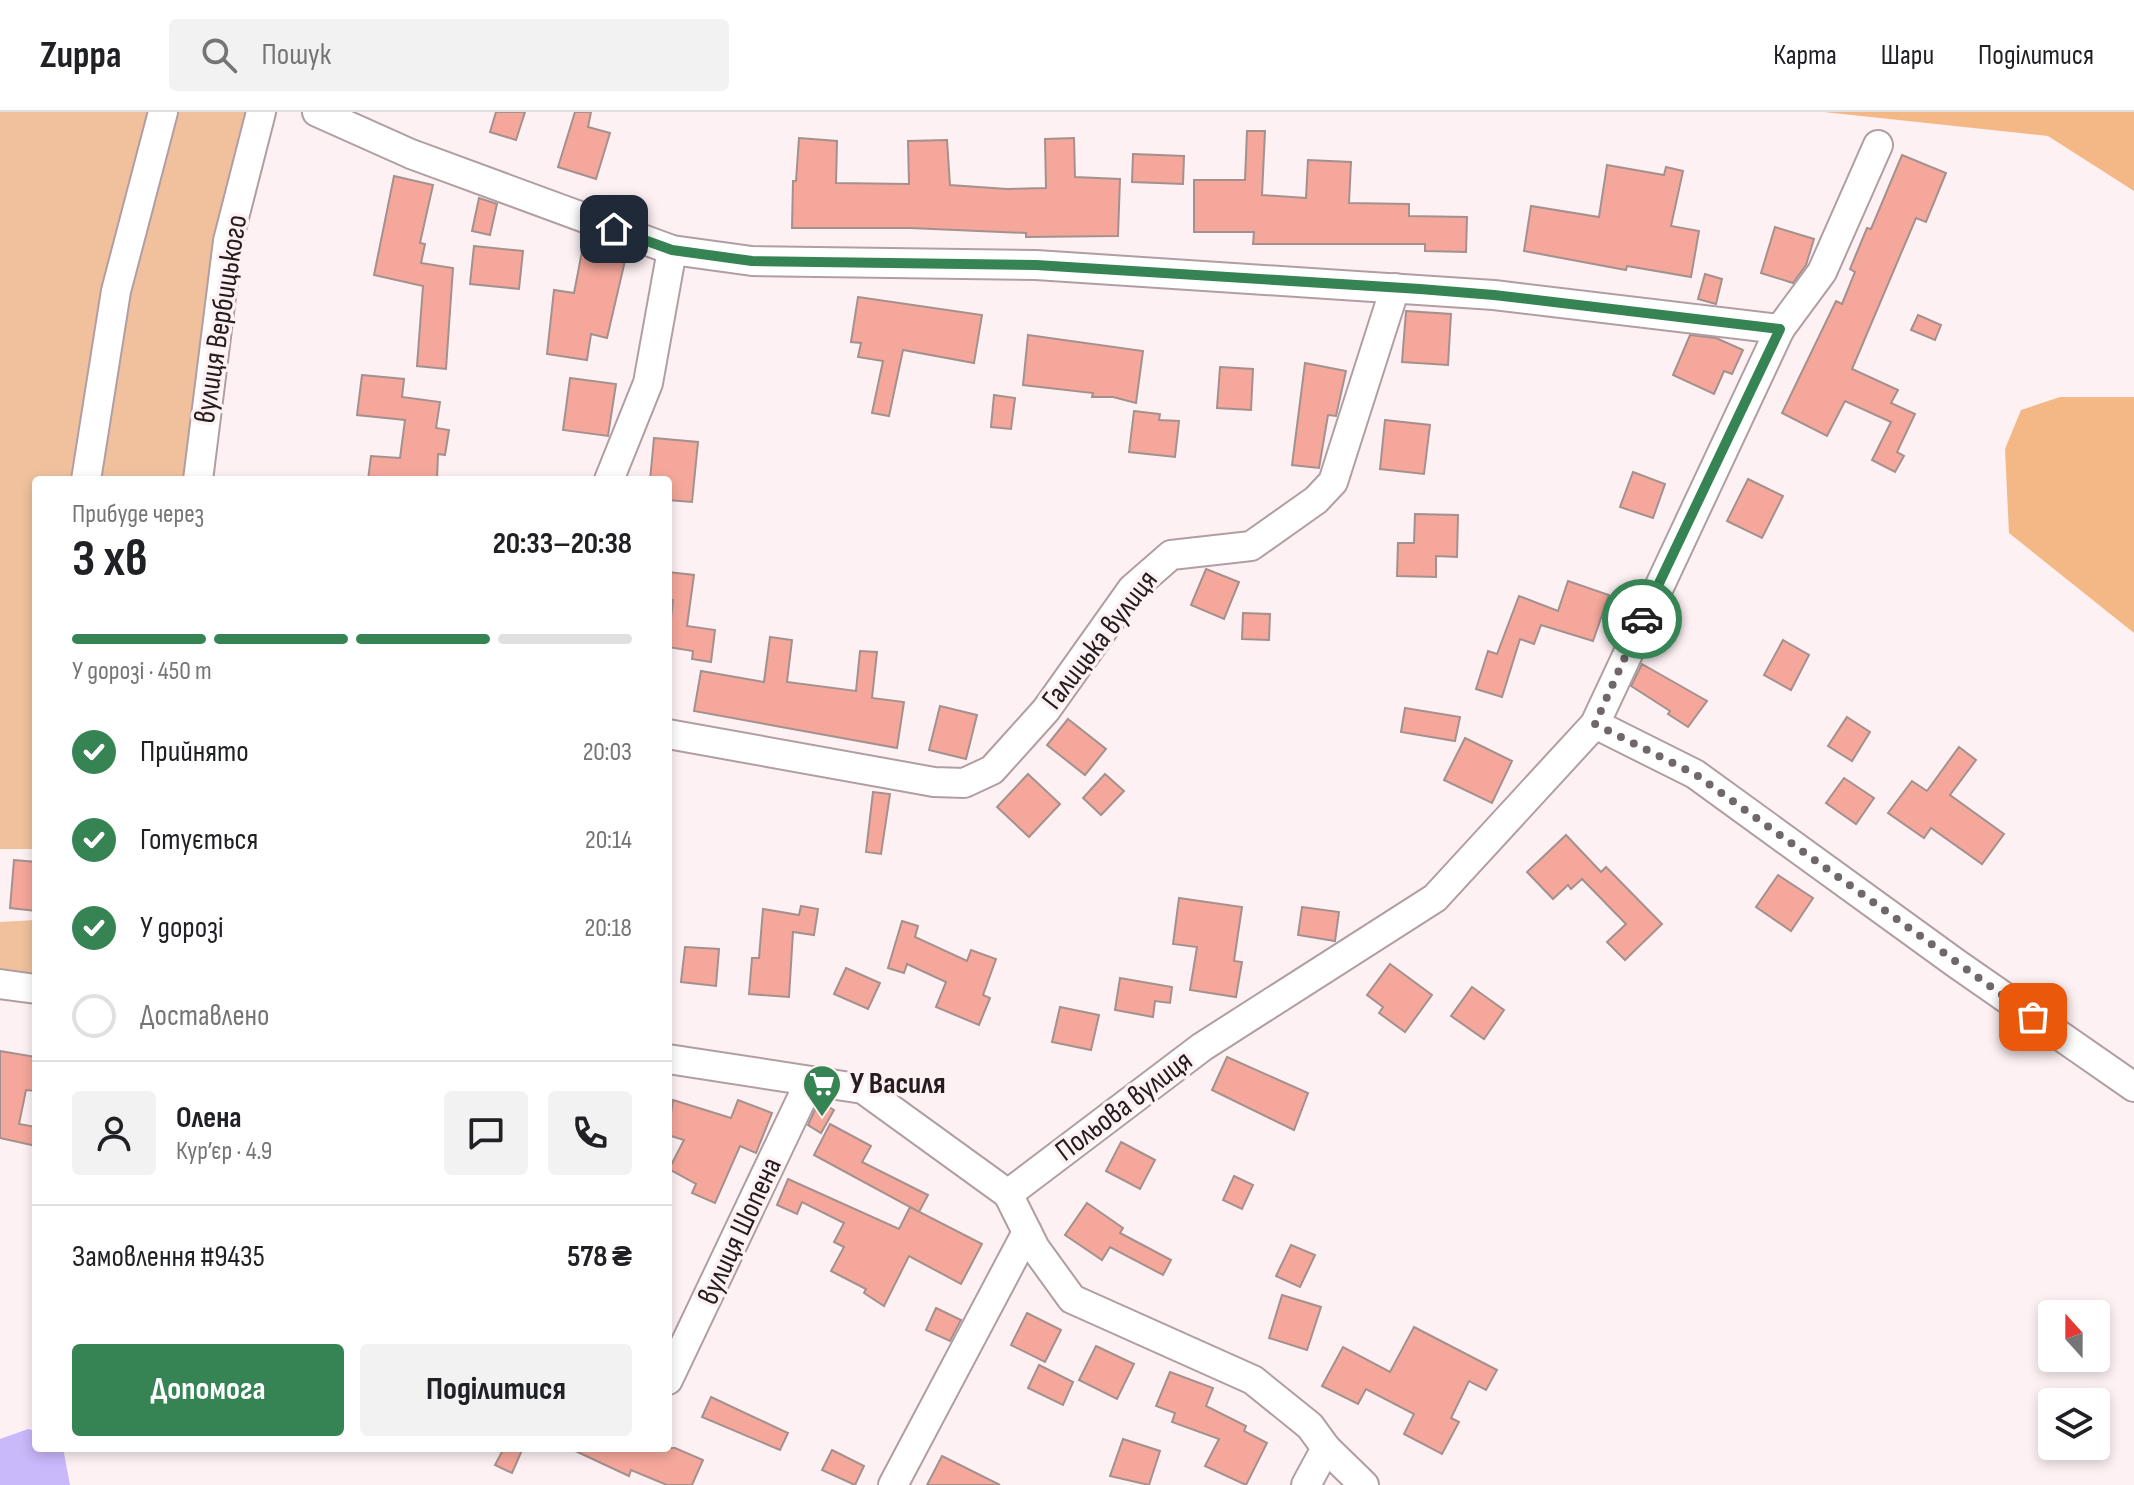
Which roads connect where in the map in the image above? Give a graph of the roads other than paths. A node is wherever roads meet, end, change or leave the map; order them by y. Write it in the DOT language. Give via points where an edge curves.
graph roads {
  1 [pos="163,112"];
  2 [pos="261,112"];
  3 [pos="322,113"];
  4 [pos="1878,145"];
  5 [pos="672,250"];
  6 [pos="1395,288"];
  7 [pos="1780,329"];
  8 [pos="87,476"];
  9 [pos="199,476"];
  10 [pos="611,476"];
  11 [pos="1595,724"];
  12 [pos="672,735"];
  13 [pos="0,984"];
  14 [pos="32,988"];
  15 [pos="672,1060"];
  16 [pos="810,1081"];
  17 [pos="2134,1087"];
  18 [pos="1008,1194"];
  19 [pos="1027,1232"];
  20 [pos="672,1372"];
  21 [pos="1326,1448"];
  22 [pos="893,1485"];
  23 [pos="1306,1485"];
  24 [pos="1364,1485"];
  1 -- 8 [label="street" via="116,291"];
  2 -- 9 [label="street, вулиця Вербицького" via="228,241"];
  3 -- 5 [label="street" via="411,154"];
  4 -- 7 [label="street, Польова вулиця" via="1822,272"];
  5 -- 6 [label="street" via="752,261 1036,265"];
  5 -- 10 [label="street" via="648,383"];
  6 -- 7 [label="street"];
  6 -- 12 [label="street, Галицька вулиця" via="1333,482 1251,546 1171,555 1153,569 1132,589 1046,710 992,770 964,783 934,782"];
  7 -- 11 [label="street, Польова вулиця"];
  11 -- 17 [label="street" via="1695,774"];
  11 -- 18 [label="street, Польова вулиця" via="1435,898 1202,1047"];
  13 -- 14 [label="street"];
  15 -- 16 [label="street"];
  16 -- 18 [label="street" via="863,1089"];
  16 -- 20 [label="street, вулиця Шопена"];
  18 -- 19 [label="street"];
  19 -- 21 [label="street" via="1072,1299 1253,1380 1310,1426"];
  19 -- 22 [label="street"];
  21 -- 23 [label="street"];
  21 -- 24 [label="street"];
}
